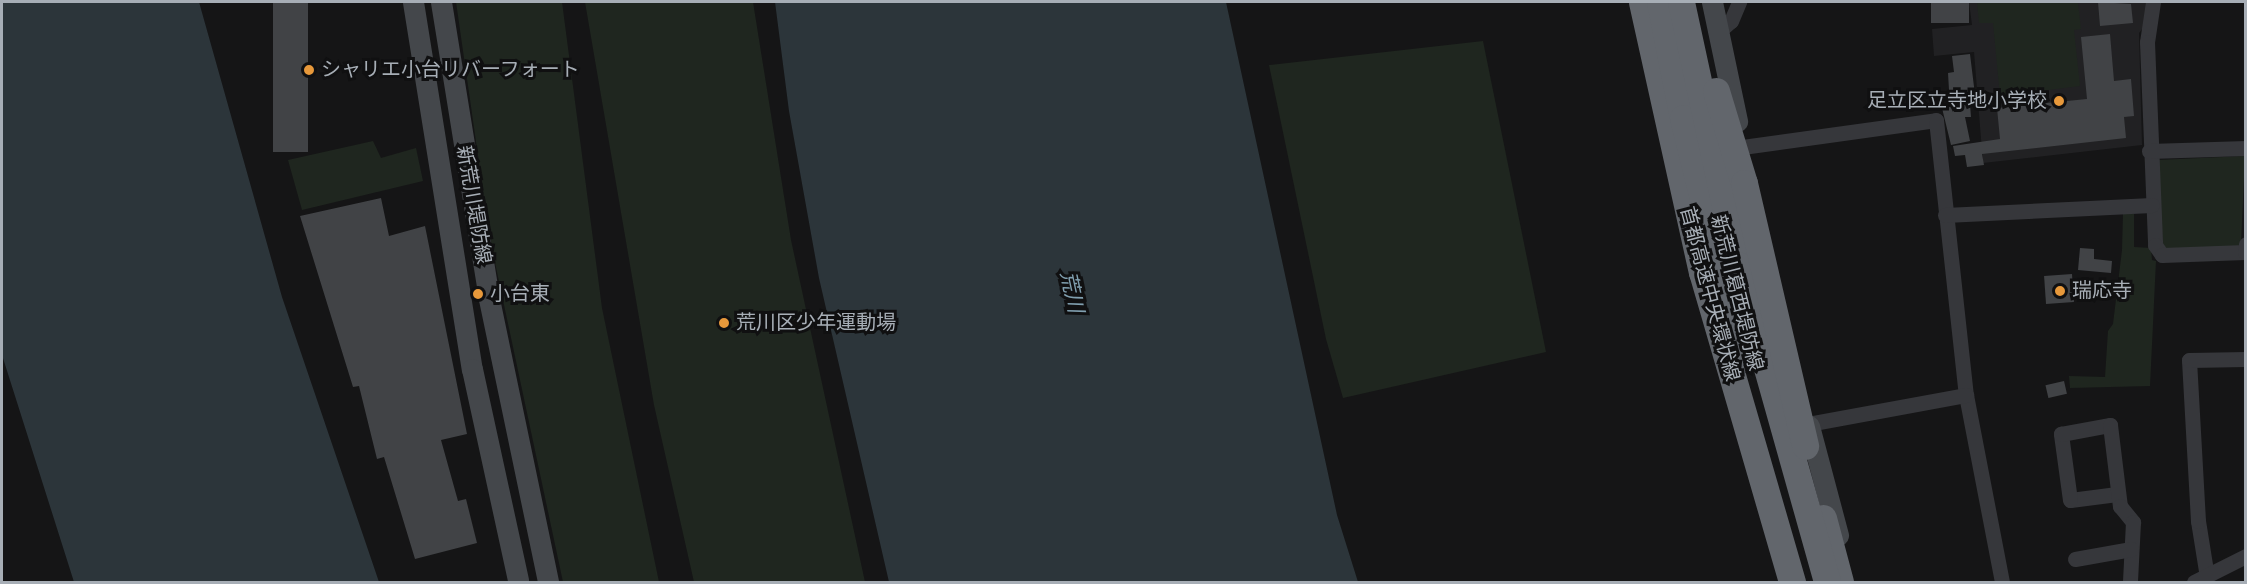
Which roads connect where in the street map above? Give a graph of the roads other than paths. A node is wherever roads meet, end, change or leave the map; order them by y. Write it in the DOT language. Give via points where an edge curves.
graph roads {
  1 [pos="412,2"];
  2 [pos="441,2"];
  3 [pos="1642,2"];
  4 [pos="1653,2"];
  5 [pos="1660,2"];
  6 [pos="1669,2"];
  7 [pos="1681,2"];
  8 [pos="1697,2"];
  9 [pos="1712,2"];
  10 [pos="1739,2"];
  11 [pos="2153,2"];
  12 [pos="1717,33"];
  13 [pos="1743,147"];
  14 [pos="2246,148"];
  15 [pos="2149,151"];
  16 [pos="1701,154"];
  17 [pos="2152,205"];
  18 [pos="1946,215"];
  19 [pos="2246,244"];
  20 [pos="2246,359"];
  21 [pos="1966,395"];
  22 [pos="1808,424"];
  23 [pos="2117,494"];
  24 [pos="2132,549"];
  25 [pos="2246,556"];
  26 [pos="2075,559"];
  27 [pos="518,580"];
  28 [pos="2201,580"];
  29 [pos="548,582"];
  30 [pos="1792,582"];
  31 [pos="1801,582"];
  32 [pos="1814,582"];
  33 [pos="1827,582"];
  34 [pos="1840,582"];
  35 [pos="1851,582"];
  36 [pos="2002,582"];
  37 [pos="2130,582"];
  1 -- 27 [label="main road, 新荒川堤防線" via="472,369"];
  2 -- 29 [label="main road, 新荒川堤防線" via="489,299"];
  3 -- 30 [label="highway, 首都高速中央環状線" via="1702,272"];
  4 -- 16 [label="main road" via="1670,88 1681,120"];
  5 -- 31 [label="highway, bridge" via="1720,270"];
  6 -- 16 [label="main road, 新荒川葛西堤防線"];
  7 -- 33 [label="highway, 首都高速中央環状線, bridge" via="1738,265"];
  8 -- 34 [label="highway, bridge" via="1720,110 1744,183 1800,430"];
  9 -- 12 [label="main road, 新荒川葛西堤防線"];
  10 -- 12 [label="street" via="1731,21"];
  11 -- 15 [label="street" via="2147,42"];
  12 -- 13 [label="main road, 新荒川葛西堤防線"];
  13 -- 16 [label="street"];
  13 -- 18 [label="street" via="1936,120"];
  13 -- 22 [label="main road, 新荒川葛西堤防線"];
  14 -- 15 [label="street"];
  15 -- 17 [label="street"];
  16 -- 32 [label="main road, 新荒川葛西堤防線"];
  17 -- 18 [label="street"];
  17 -- 19 [label="street" via="2155,245 2162,255 2244,252"];
  18 -- 21 [label="street"];
  20 -- 28 [label="street" via="2189,360"];
  21 -- 22 [label="street"];
  21 -- 36 [label="street"];
  22 -- 35 [label="main road, 新荒川葛西堤防線"];
  23 -- 23 [label="street" via="2070,500 2061,434 2110,425"];
  23 -- 24 [label="street" via="2120,506 2133,522"];
  24 -- 26 [label="street"];
  24 -- 37 [label="street"];
  25 -- 28 [label="street"];
}
